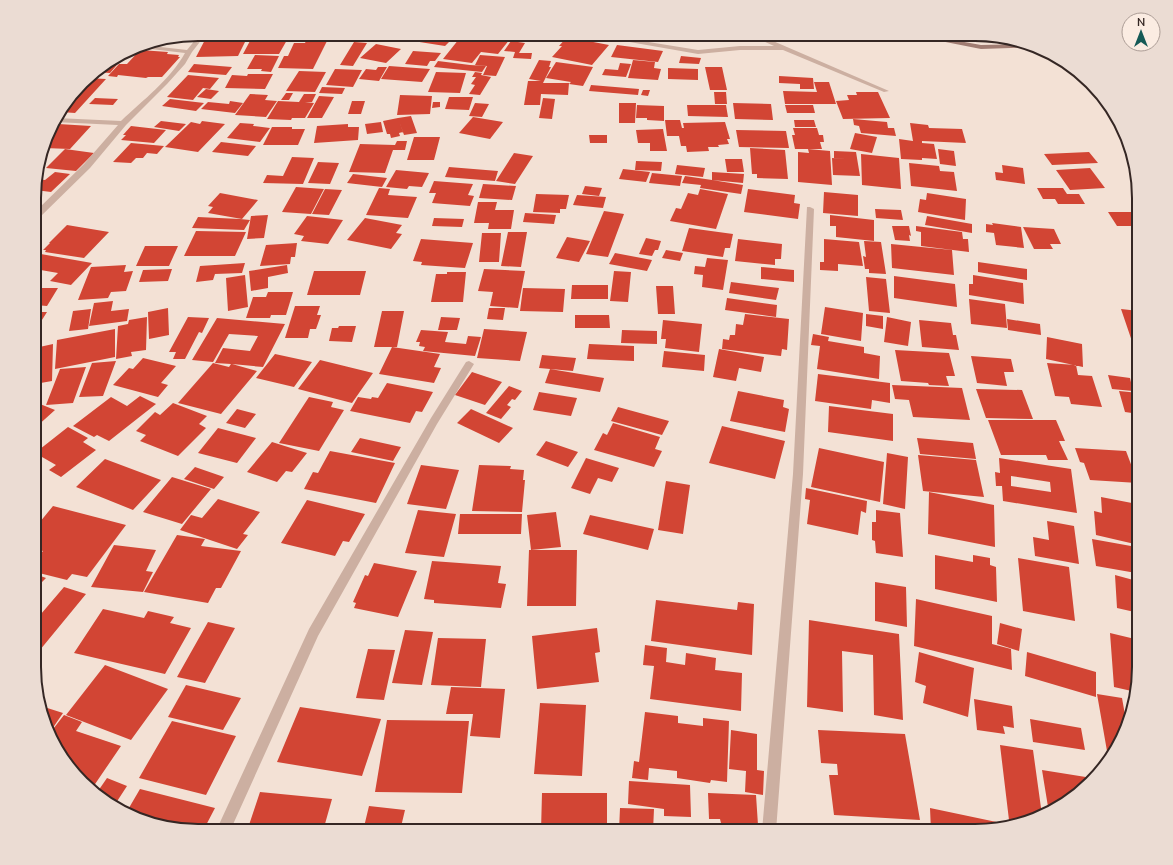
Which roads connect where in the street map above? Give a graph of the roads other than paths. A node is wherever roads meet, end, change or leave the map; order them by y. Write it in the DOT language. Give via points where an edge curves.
graph roads {
  1 [pos="198,41"];
  2 [pos="628,41"];
  3 [pos="768,41"];
  4 [pos="947,41"];
  5 [pos="1017,46"];
  6 [pos="151,48"];
  7 [pos="786,48"];
  8 [pos="189,52"];
  9 [pos="886,91"];
  10 [pos="61,120"];
  11 [pos="123,123"];
  12 [pos="810,209"];
  13 [pos="41,211"];
  14 [pos="469,364"];
  15 [pos="226,824"];
  16 [pos="770,824"];
  1 -- 8 [label="street"];
  2 -- 7 [label="street" via="698,52 725,48"];
  3 -- 7 [label="street"];
  4 -- 5 [label="street" via="981,47"];
  6 -- 8 [label="street"];
  7 -- 9 [label="street"];
  8 -- 11 [label="street" via="165,84"];
  10 -- 11 [label="street"];
  11 -- 13 [label="street" via="87,166"];
  12 -- 16 [label="street" via="798,474"];
  14 -- 15 [label="street" via="313,633"];
}
